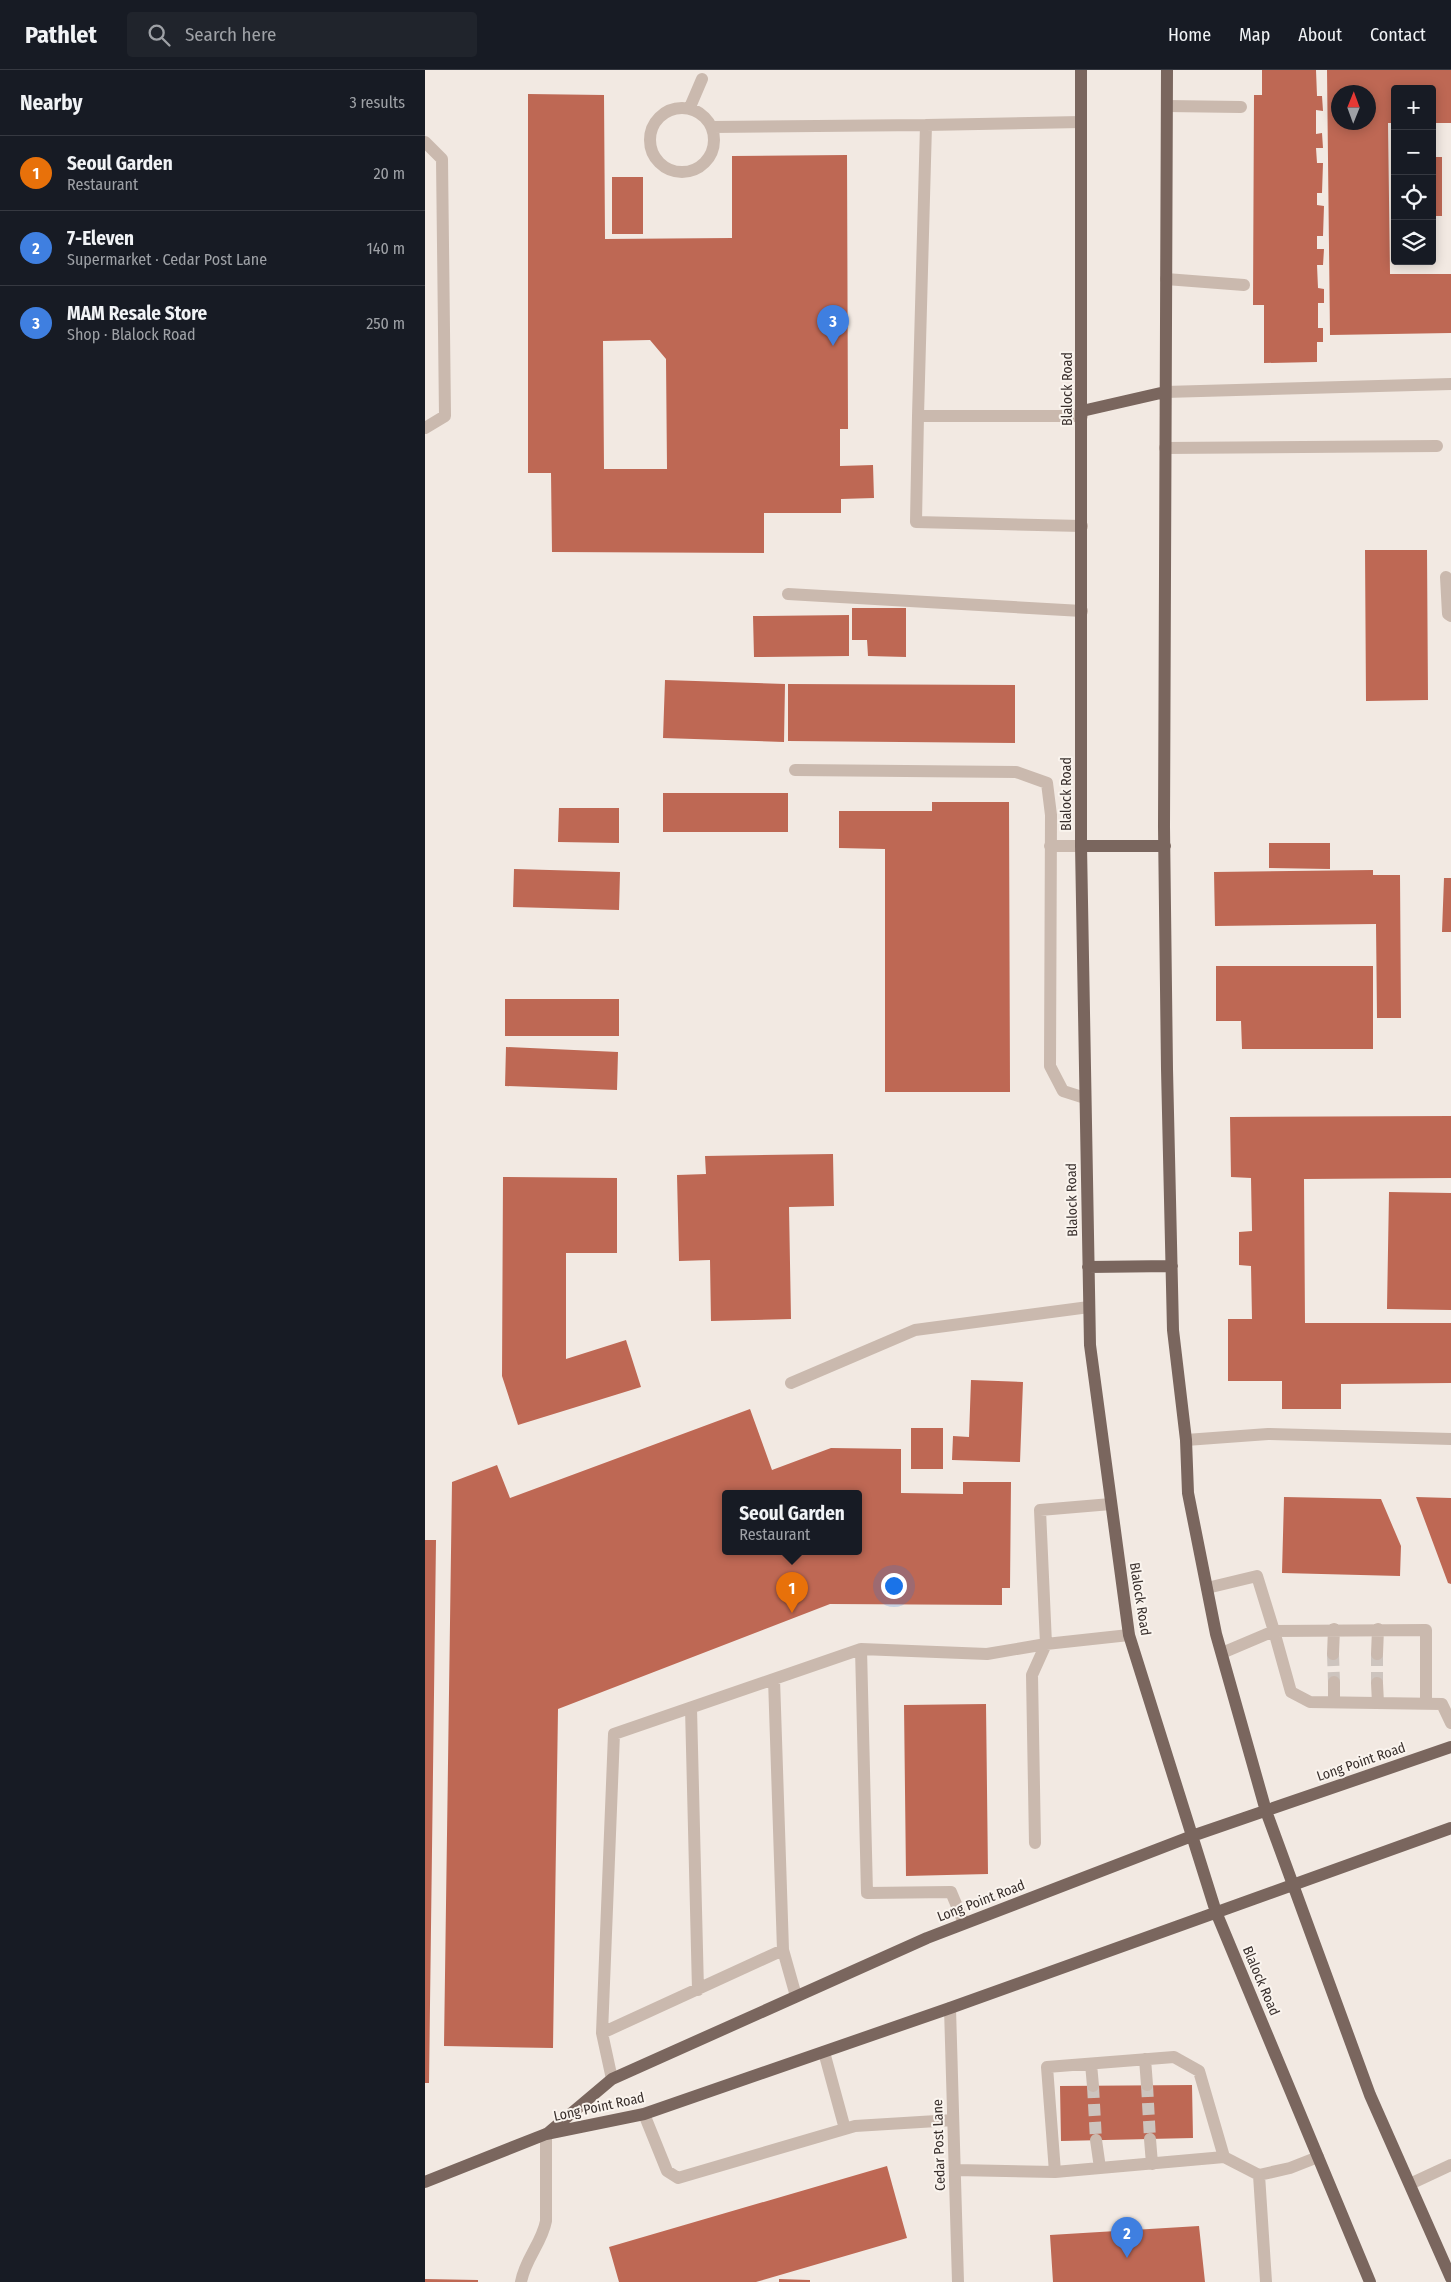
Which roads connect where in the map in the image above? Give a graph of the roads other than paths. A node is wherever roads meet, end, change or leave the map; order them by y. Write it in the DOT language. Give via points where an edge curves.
graph roads {
  1 [pos="1081,70"];
  2 [pos="1167,70"];
  3 [pos="702,79"];
  4 [pos="1167,106"];
  5 [pos="690,107"];
  6 [pos="1241,107"];
  7 [pos="1081,122"];
  8 [pos="926,125"];
  9 [pos="712,127"];
  10 [pos="425,142"];
  11 [pos="1166,279"];
  12 [pos="1244,284"];
  13 [pos="1451,384"];
  14 [pos="1165,392"];
  15 [pos="1082,414"];
  16 [pos="918,416"];
  17 [pos="425,428"];
  18 [pos="1437,446"];
  19 [pos="1165,448"];
  20 [pos="1082,526"];
  21 [pos="1446,577"];
  22 [pos="788,594"];
  23 [pos="1082,611"];
  24 [pos="1451,616"];
  25 [pos="795,770"];
  26 [pos="1050,846"];
  27 [pos="1081,846"];
  28 [pos="1165,846"];
  29 [pos="1085,1098"];
  30 [pos="1172,1266"];
  31 [pos="1088,1267"];
  32 [pos="1089,1307"];
  33 [pos="791,1383"];
  34 [pos="1451,1439"];
  35 [pos="1186,1440"];
  36 [pos="1111,1504"];
  37 [pos="1207,1588"];
  38 [pos="1378,1629"];
  39 [pos="1334,1630"];
  40 [pos="1274,1631"];
  41 [pos="1129,1635"];
  42 [pos="1046,1644"];
  43 [pos="861,1649"];
  44 [pos="1222,1654"];
  45 [pos="1333,1654"];
  46 [pos="1377,1654"];
  47 [pos="774,1679"];
  48 [pos="1334,1682"];
  49 [pos="1377,1683"];
  50 [pos="1335,1702"];
  51 [pos="1378,1703"];
  52 [pos="1426,1704"];
  53 [pos="691,1708"];
  54 [pos="1451,1723"];
  55 [pos="1451,1746"];
  56 [pos="1266,1812"];
  57 [pos="1451,1828"];
  58 [pos="1192,1836"];
  59 [pos="1035,1843"];
  60 [pos="1292,1886"];
  61 [pos="1216,1912"];
  62 [pos="964,1923"];
  63 [pos="783,1950"];
  64 [pos="698,1990"];
  65 [pos="796,1996"];
  66 [pos="950,2008"];
  67 [pos="602,2033"];
  68 [pos="824,2052"];
  69 [pos="1145,2059"];
  70 [pos="1091,2064"];
  71 [pos="612,2079"];
  72 [pos="1147,2085"];
  73 [pos="1093,2086"];
  74 [pos="645,2114"];
  75 [pos="953,2120"];
  76 [pos="845,2128"];
  77 [pos="546,2134"];
  78 [pos="1150,2139"];
  79 [pos="1096,2140"];
  80 [pos="1225,2157"];
  81 [pos="1318,2157"];
  82 [pos="1152,2164"];
  83 [pos="1451,2166"];
  84 [pos="1100,2168"];
  85 [pos="955,2170"];
  86 [pos="1055,2172"];
  87 [pos="1259,2175"];
  88 [pos="425,2182"];
  89 [pos="1410,2184"];
  90 [pos="1451,2278"];
  91 [pos="521,2282"];
  92 [pos="958,2282"];
  93 [pos="1266,2282"];
  94 [pos="1370,2282"];
  1 -- 7 [label="main road, Blalock Road"];
  2 -- 4 [label="main road"];
  3 -- 5 [label="street"];
  4 -- 6 [label="street"];
  4 -- 11 [label="main road"];
  5 -- 9 [label="street" via="707,118"];
  5 -- 9 [label="street" via="668,111 653,126 651,147 662,165 682,172 693,171 702,165 714,148"];
  7 -- 8 [label="street"];
  7 -- 15 [label="main road, Blalock Road"];
  8 -- 9 [label="street"];
  8 -- 16 [label="street"];
  10 -- 17 [label="street" via="442,159 445,416"];
  11 -- 12 [label="street"];
  11 -- 14 [label="main road"];
  13 -- 14 [label="street"];
  14 -- 15 [label="main road"];
  14 -- 19 [label="main road"];
  15 -- 16 [label="street"];
  15 -- 20 [label="main road, Blalock Road"];
  16 -- 20 [label="street" via="916,522"];
  18 -- 19 [label="street"];
  19 -- 28 [label="main road"];
  20 -- 23 [label="main road, Blalock Road"];
  21 -- 24 [label="street" via="1448,614"];
  22 -- 23 [label="street"];
  23 -- 27 [label="main road, Blalock Road"];
  25 -- 26 [label="street" via="1016,772 1047,783"];
  26 -- 27 [label="street"];
  26 -- 29 [label="street" via="1050,1066 1063,1091"];
  27 -- 28 [label="main road"];
  27 -- 29 [label="main road, Blalock Road"];
  28 -- 30 [label="main road"];
  29 -- 31 [label="main road, Blalock Road"];
  30 -- 31 [label="main road"];
  30 -- 35 [label="main road" via="1173,1330"];
  31 -- 32 [label="main road, Blalock Road"];
  32 -- 33 [label="street" via="915,1330"];
  32 -- 36 [label="main road, Blalock Road" via="1090,1345"];
  34 -- 35 [label="street" via="1268,1434"];
  35 -- 37 [label="main road" via="1188,1493"];
  36 -- 41 [label="main road, Blalock Road"];
  36 -- 42 [label="street" via="1040,1510"];
  37 -- 40 [label="street" via="1257,1576"];
  37 -- 44 [label="main road"];
  38 -- 39 [label="street"];
  38 -- 46 [label="street"];
  38 -- 52 [label="street" via="1426,1630"];
  39 -- 40 [label="street"];
  39 -- 45 [label="street"];
  40 -- 44 [label="street"];
  40 -- 50 [label="street" via="1291,1692 1310,1702"];
  41 -- 42 [label="street"];
  41 -- 58 [label="main road, Blalock Road"];
  42 -- 43 [label="street" via="987,1654"];
  42 -- 59 [label="street" via="1032,1675"];
  43 -- 47 [label="street"];
  43 -- 62 [label="street" via="867,1893 951,1892"];
  44 -- 56 [label="main road"];
  47 -- 53 [label="street"];
  47 -- 63 [label="street"];
  48 -- 50 [label="street"];
  49 -- 51 [label="street"];
  50 -- 51 [label="street"];
  51 -- 52 [label="street"];
  52 -- 54 [label="street" via="1442,1704"];
  53 -- 64 [label="street"];
  53 -- 67 [label="street" via="614,1734"];
  55 -- 56 [label="main road, Long Point Road"];
  56 -- 58 [label="main road, Long Point Road"];
  56 -- 60 [label="main road"];
  57 -- 60 [label="main road, Long Point Road"];
  58 -- 61 [label="main road, Blalock Road"];
  58 -- 62 [label="main road, Long Point Road"];
  60 -- 61 [label="main road, Long Point Road"];
  60 -- 89 [label="main road" via="1370,2095"];
  61 -- 66 [label="main road, Long Point Road"];
  61 -- 81 [label="main road, Blalock Road"];
  62 -- 65 [label="main road, Long Point Road"];
  63 -- 64 [label="street"];
  63 -- 65 [label="street"];
  64 -- 67 [label="street"];
  65 -- 71 [label="main road, Long Point Road"];
  66 -- 68 [label="main road, Long Point Road"];
  66 -- 75 [label="street, Cedar Post Lane"];
  67 -- 71 [label="street"];
  68 -- 74 [label="main road, Long Point Road"];
  68 -- 76 [label="street"];
  69 -- 70 [label="street"];
  69 -- 72 [label="street"];
  69 -- 80 [label="street" via="1174,2057 1199,2071"];
  70 -- 73 [label="street"];
  70 -- 86 [label="street" via="1047,2068"];
  71 -- 77 [label="main road, Long Point Road"];
  74 -- 76 [label="street" via="667,2171 677,2178"];
  74 -- 77 [label="main road, Long Point Road"];
  75 -- 76 [label="street"];
  75 -- 85 [label="street, Cedar Post Lane"];
  77 -- 88 [label="main road, Long Point Road"];
  77 -- 91 [label="street" via="546,2221"];
  78 -- 82 [label="street"];
  79 -- 84 [label="street"];
  80 -- 82 [label="street"];
  80 -- 87 [label="street"];
  81 -- 87 [label="street"];
  81 -- 94 [label="main road, Blalock Road"];
  82 -- 84 [label="street"];
  83 -- 89 [label="street"];
  84 -- 86 [label="street"];
  85 -- 86 [label="street"];
  85 -- 92 [label="street, Cedar Post Lane"];
  87 -- 93 [label="street"];
  89 -- 90 [label="main road"];
}
